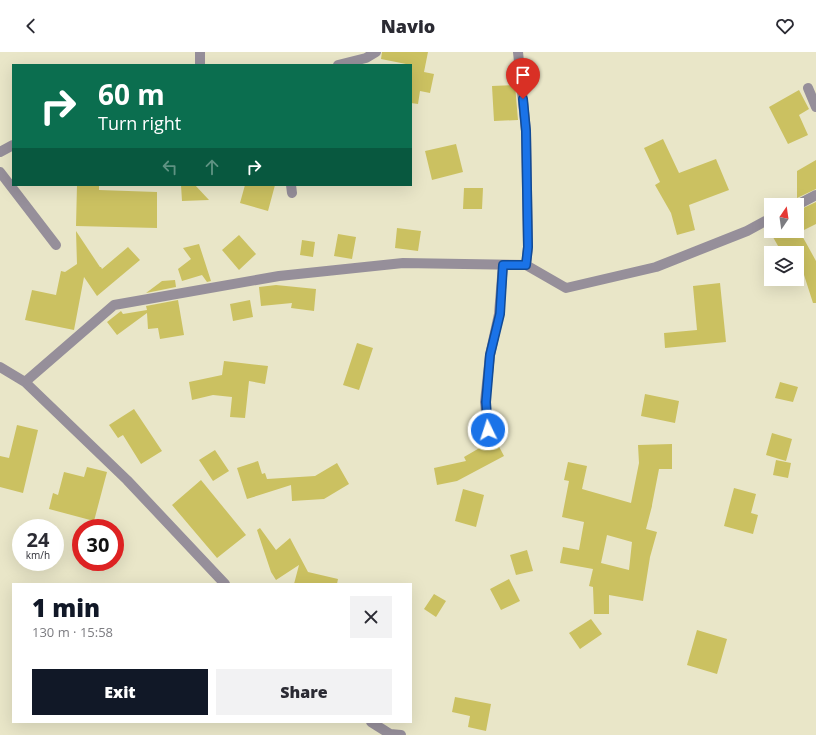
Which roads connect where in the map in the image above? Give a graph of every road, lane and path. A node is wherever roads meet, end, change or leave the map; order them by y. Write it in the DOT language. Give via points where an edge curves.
graph roads {
  1 [pos="200,52"];
  2 [pos="376,52"];
  3 [pos="518,52"];
  4 [pos="200,64"];
  5 [pos="342,64"];
  6 [pos="808,88"];
  7 [pos="816,107"];
  8 [pos="12,146"];
  9 [pos="0,152"];
  10 [pos="0,172"];
  11 [pos="816,195"];
  12 [pos="804,201"];
  13 [pos="764,222"];
  14 [pos="56,245"];
  15 [pos="503,265"];
  16 [pos="526,265"];
  17 [pos="0,367"];
  18 [pos="25,382"];
  19 [pos="488,430"];
  20 [pos="223,583"];
  21 [pos="373,723"];
  22 [pos="402,735"];
  1 -- 4 [label="street"];
  2 -- 5 [label="street" via="366,58"];
  3 -- 16 [label="street" via="526,131"];
  6 -- 7 [label="street"];
  8 -- 9 [label="street"];
  10 -- 14 [label="street"];
  11 -- 12 [label="street"];
  13 -- 16 [label="street" via="656,267 566,288"];
  15 -- 16 [label="street"];
  15 -- 18 [label="street" via="380,265 279,276 114,305"];
  15 -- 19 [label="street" via="500,314 490,355 486,402"];
  17 -- 18 [label="street"];
  18 -- 20 [label="street" via="127,480"];
  21 -- 22 [label="street" via="390,734"];
}
